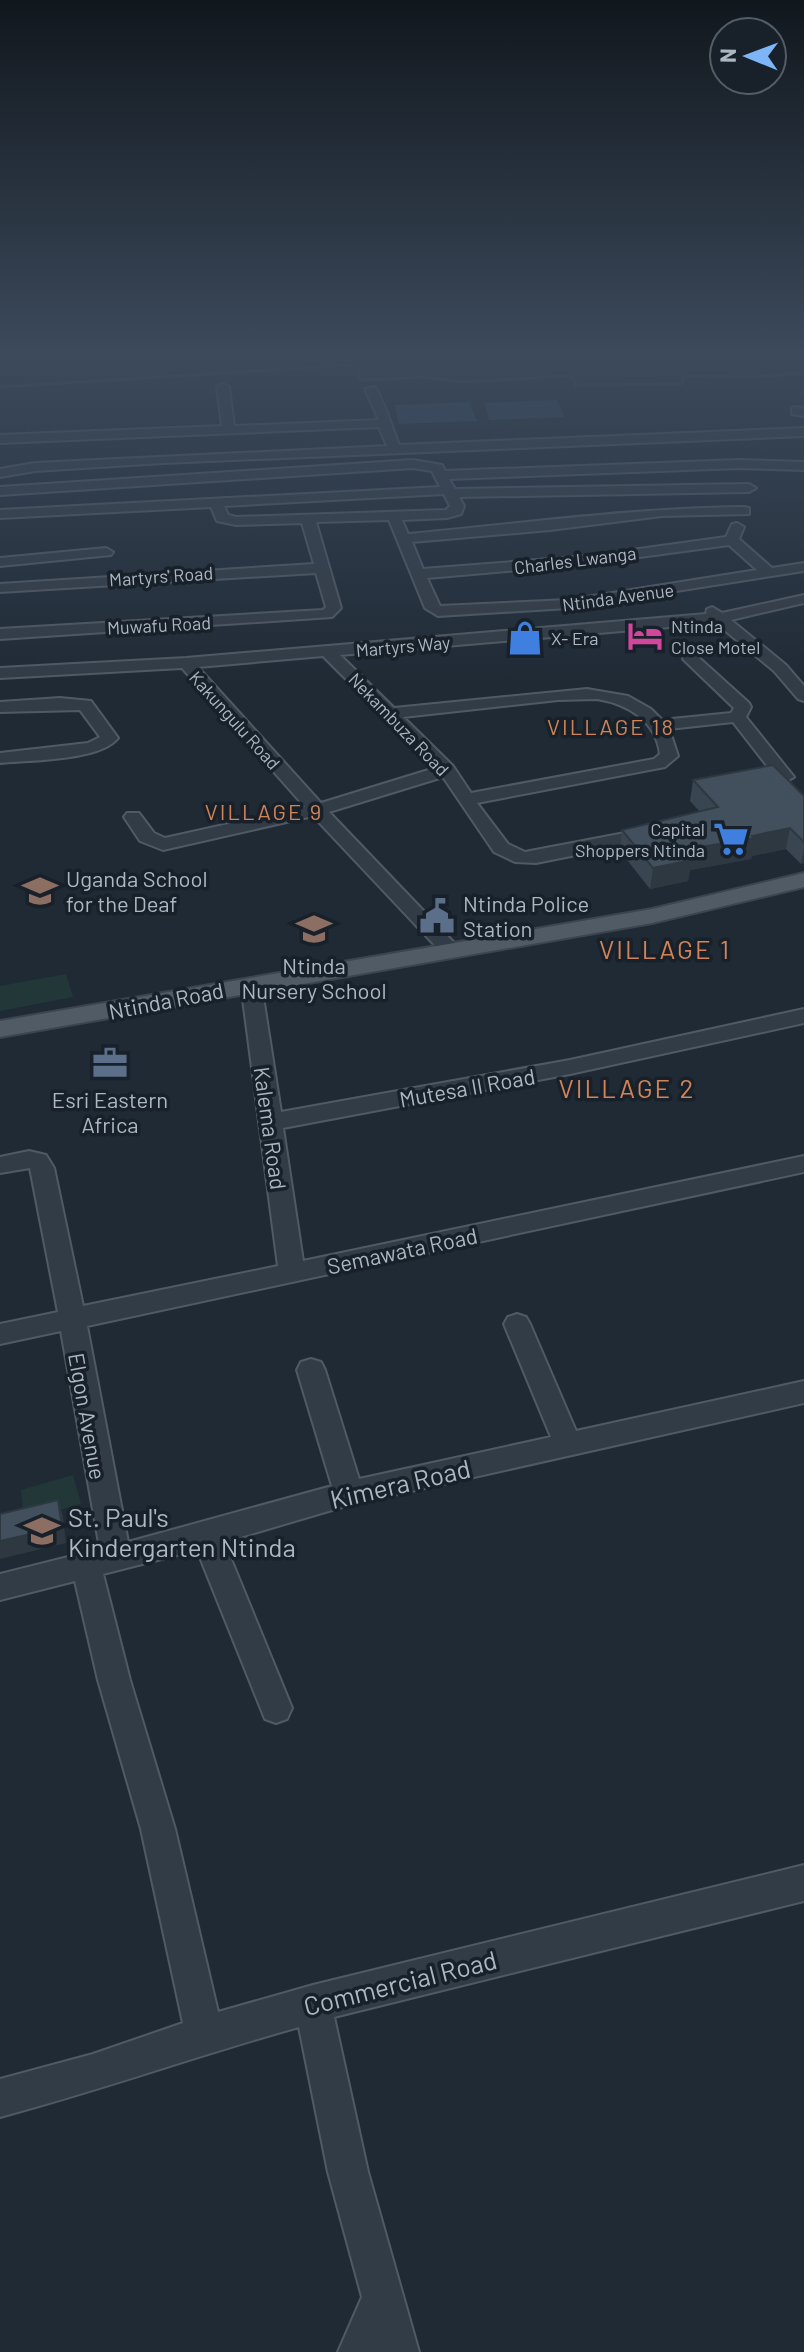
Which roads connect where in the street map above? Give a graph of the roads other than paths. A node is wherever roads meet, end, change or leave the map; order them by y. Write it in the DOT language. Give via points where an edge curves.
graph roads {
  1 [pos="100,463"];
  2 [pos="294,463"];
  3 [pos="739,464"];
  4 [pos="804,466"];
  5 [pos="297,470"];
  6 [pos="0,473"];
  7 [pos="442,475"];
  8 [pos="749,488"];
  9 [pos="2,490"];
  10 [pos="450,492"];
  11 [pos="216,501"];
  12 [pos="744,511"];
  13 [pos="0,514"];
  14 [pos="394,516"];
  15 [pos="308,520"];
  16 [pos="404,538"];
  17 [pos="732,540"];
  18 [pos="106,552"];
  19 [pos="0,562"];
  20 [pos="804,567"];
  21 [pos="322,568"];
  22 [pos="418,574"];
  23 [pos="770,574"];
  24 [pos="0,588"];
  25 [pos="682,588"];
  26 [pos="804,599"];
  27 [pos="719,618"];
  28 [pos="0,634"];
  29 [pos="328,652"];
  30 [pos="691,659"];
  31 [pos="186,663"];
  32 [pos="804,666"];
  33 [pos="780,668"];
  34 [pos="0,673"];
  35 [pos="804,696"];
  36 [pos="0,707"];
  37 [pos="390,714"];
  38 [pos="737,717"];
  39 [pos="661,725"];
  40 [pos="0,758"];
  41 [pos="447,770"];
  42 [pos="785,777"];
  43 [pos="465,800"];
  44 [pos="317,810"];
  45 [pos="133,817"];
  46 [pos="669,831"];
  47 [pos="804,880"];
  48 [pos="450,950"];
  49 [pos="251,984"];
  50 [pos="804,1016"];
  51 [pos="0,1029"];
  52 [pos="271,1122"];
  53 [pos="804,1164"];
  54 [pos="0,1165"];
  55 [pos="292,1273"];
  56 [pos="71,1321"];
  57 [pos="517,1324"];
  58 [pos="0,1334"];
  59 [pos="311,1370"];
  60 [pos="804,1392"];
  61 [pos="567,1442"];
  62 [pos="349,1493"];
  63 [pos="206,1535"];
  64 [pos="102,1562"];
  65 [pos="0,1587"];
  66 [pos="276,1708"];
  67 [pos="804,1883"];
  68 [pos="313,2004"];
  69 [pos="204,2035"];
  70 [pos="0,2098"];
  71 [pos="383,2298"];
  72 [pos="359,2352"];
  73 [pos="398,2352"];
  1 -- 6 [label="street"];
  2 -- 5 [label="street"];
  3 -- 4 [label="street"];
  3 -- 7 [label="street"];
  3 -- 8 [label="street"];
  5 -- 7 [label="street" via="413,464 434,466"];
  5 -- 9 [label="street"];
  7 -- 10 [label="street"];
  8 -- 10 [label="street"];
  8 -- 12 [label="street"];
  10 -- 11 [label="street"];
  10 -- 14 [label="street" via="457,506 452,513"];
  11 -- 13 [label="street"];
  11 -- 15 [label="street" via="226,520"];
  12 -- 16 [label="street" via="662,512"];
  12 -- 17 [label="street"];
  14 -- 15 [label="street"];
  14 -- 16 [label="street"];
  15 -- 21 [label="street"];
  16 -- 22 [label="street"];
  17 -- 22 [label="street, Charles Lwanga" via="588,560"];
  17 -- 23 [label="street"];
  18 -- 19 [label="street"];
  20 -- 23 [label="street, Ntinda Avenue"];
  21 -- 24 [label="street, Martyrs' Road"];
  21 -- 28 [label="street, Muwafu Road" via="334,608 319,615"];
  22 -- 25 [label="street, Ntinda Avenue" via="432,608 446,612 532,608"];
  23 -- 25 [label="street, Ntinda Avenue"];
  25 -- 27 [label="street"];
  26 -- 27 [label="street, Martyrs Way"];
  27 -- 29 [label="street, Martyrs Way"];
  27 -- 33 [label="street"];
  29 -- 31 [label="street, Martyrs Way"];
  29 -- 37 [label="street, Nekambuza Road"];
  30 -- 38 [label="street" via="743,707"];
  31 -- 34 [label="street, Martyrs Way"];
  31 -- 44 [label="street, Kakungulu Road"];
  32 -- 33 [label="street"];
  33 -- 35 [label="street"];
  36 -- 40 [label="street" via="85,705 109,738 89,748"];
  37 -- 39 [label="street" via="597,694 643,711"];
  37 -- 41 [label="street, Nekambuza Road"];
  38 -- 39 [label="street"];
  38 -- 42 [label="street"];
  39 -- 43 [label="street" via="669,756 659,763"];
  41 -- 43 [label="street, Nekambuza Road"];
  41 -- 44 [label="street"];
  43 -- 46 [label="street, Nekambuza Road" via="501,848 522,858"];
  44 -- 45 [label="street" via="163,844 147,837"];
  44 -- 48 [label="street, Kakungulu Road"];
  47 -- 48 [label="main road, Ntinda Road" via="652,916"];
  48 -- 49 [label="main road, Ntinda Road"];
  49 -- 51 [label="main road, Ntinda Road"];
  49 -- 52 [label="street, Kalema Road"];
  50 -- 52 [label="street, Mutesa II Road" via="570,1067"];
  52 -- 55 [label="street, Kalema Road"];
  53 -- 55 [label="street, Semawata Road"];
  54 -- 56 [label="street, Elgon Avenue" via="29,1159 42,1168"];
  55 -- 56 [label="street, Semawata Road"];
  56 -- 58 [label="street, Semawata Road"];
  56 -- 64 [label="street, Elgon Avenue"];
  57 -- 61 [label="street"];
  59 -- 62 [label="street"];
  60 -- 61 [label="street, Kimera Road"];
  61 -- 62 [label="street, Kimera Road"];
  62 -- 63 [label="street, Kimera Road"];
  63 -- 64 [label="street, Kimera Road"];
  63 -- 66 [label="street"];
  64 -- 65 [label="street, Kimera Road"];
  64 -- 69 [label="street, Elgon Avenue" via="114,1680 158,1829"];
  67 -- 68 [label="street, Commercial Road"];
  68 -- 69 [label="street, Commercial Road"];
  68 -- 71 [label="street" via="348,2172"];
  69 -- 70 [label="street, Commercial Road"];
  71 -- 72 [label="street"];
  71 -- 73 [label="street"];
}
